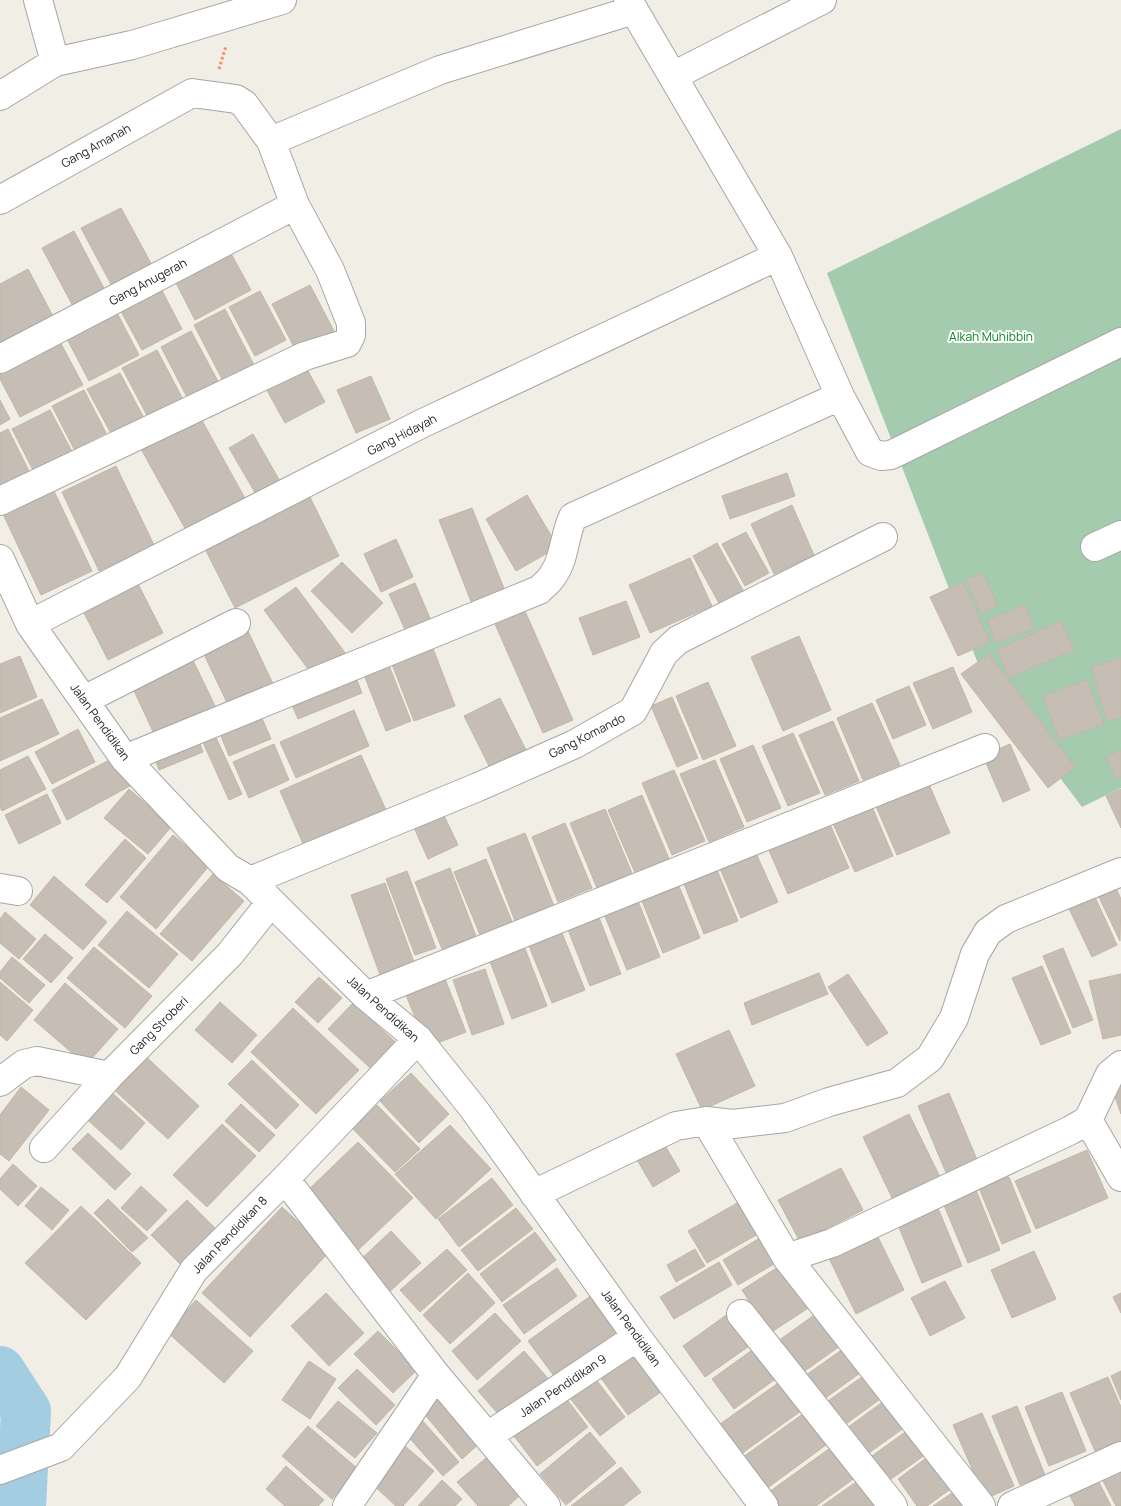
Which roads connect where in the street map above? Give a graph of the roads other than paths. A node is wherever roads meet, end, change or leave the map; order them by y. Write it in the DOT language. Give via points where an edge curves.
graph roads {
  1 [pos="38,0"];
  2 [pos="282,0"];
  3 [pos="822,0"];
  4 [pos="631,5"];
  5 [pos="55,62"];
  6 [pos="673,76"];
  7 [pos="0,96"];
  8 [pos="271,141"];
  9 [pos="0,200"];
  10 [pos="295,205"];
  11 [pos="778,256"];
  12 [pos="1121,342"];
  13 [pos="0,359"];
  14 [pos="840,396"];
  15 [pos="0,501"];
  16 [pos="1121,535"];
  17 [pos="883,538"];
  18 [pos="1095,547"];
  19 [pos="0,559"];
  20 [pos="236,623"];
  21 [pos="30,624"];
  22 [pos="84,700"];
  23 [pos="985,748"];
  24 [pos="125,759"];
  25 [pos="1121,872"];
  26 [pos="250,881"];
  27 [pos="271,902"];
  28 [pos="366,996"];
  29 [pos="418,1039"];
  30 [pos="1121,1065"];
  31 [pos="109,1076"];
  32 [pos="0,1082"];
  33 [pos="1088,1120"];
  34 [pos="706,1121"];
  35 [pos="44,1148"];
  36 [pos="1121,1177"];
  37 [pos="285,1179"];
  38 [pos="534,1194"];
  39 [pos="787,1258"];
  40 [pos="740,1314"];
  41 [pos="637,1337"];
  42 [pos="436,1375"];
  43 [pos="488,1436"];
  44 [pos="1121,1456"];
  45 [pos="0,1470"];
  46 [pos="360,1500"];
  47 [pos="546,1506"];
  48 [pos="764,1506"];
  49 [pos="893,1506"];
  50 [pos="981,1506"];
  51 [pos="1012,1506"];
  1 -- 5 [label="street"];
  2 -- 5 [label="street" via="132,45"];
  3 -- 6 [label="street"];
  4 -- 6 [label="street"];
  4 -- 8 [label="street" via="440,70"];
  5 -- 7 [label="street"];
  6 -- 11 [label="street"];
  8 -- 9 [label="street, Gang Amanah" via="244,104 236,99 192,93"];
  8 -- 10 [label="street"];
  10 -- 13 [label="street, Gang Anugerah"];
  10 -- 15 [label="street" via="330,270 351,323 347,343 305,356"];
  11 -- 14 [label="street"];
  11 -- 21 [label="street, Gang Hidayah" via="421,424"];
  12 -- 14 [label="street" via="891,455 870,452"];
  14 -- 24 [label="street" via="573,517 554,575 539,590"];
  16 -- 18 [label="street"];
  17 -- 26 [label="street, Gang Komando" via="678,640 664,653 633,711 575,744"];
  19 -- 21 [label="street, Jalan Pendidikan"];
  20 -- 22 [label="street"];
  21 -- 22 [label="street, Jalan Pendidikan"];
  22 -- 24 [label="street, Jalan Pendidikan"];
  23 -- 28 [label="street"];
  24 -- 26 [label="street, Jalan Pendidikan" via="228,868"];
  25 -- 34 [label="street" via="1006,919 988,932 975,954 954,1018 930,1058 897,1083 785,1118 733,1124"];
  26 -- 27 [label="street, Jalan Pendidikan"];
  27 -- 28 [label="street, Jalan Pendidikan"];
  27 -- 31 [label="street, Gang Stroberi" via="230,954"];
  28 -- 29 [label="street, Jalan Pendidikan"];
  29 -- 37 [label="street, Jalan Pendidikan 8"];
  29 -- 38 [label="street, Jalan Pendidikan" via="473,1108"];
  30 -- 33 [label="street" via="1110,1074"];
  31 -- 32 [label="street" via="37,1061 24,1064"];
  31 -- 35 [label="street, Gang Stroberi"];
  33 -- 36 [label="street"];
  33 -- 39 [label="street" via="832,1243"];
  34 -- 38 [label="street" via="676,1126"];
  34 -- 39 [label="street"];
  37 -- 42 [label="street"];
  37 -- 45 [label="street, Jalan Pendidikan 8" via="194,1270 128,1377 61,1448"];
  38 -- 41 [label="street, Jalan Pendidikan"];
  39 -- 50 [label="street"];
  40 -- 49 [label="street"];
  41 -- 43 [label="street, Jalan Pendidikan 9"];
  41 -- 48 [label="street, Jalan Pendidikan"];
  42 -- 43 [label="street"];
  42 -- 46 [label="street"];
  43 -- 47 [label="street"];
  44 -- 51 [label="street"];
}
